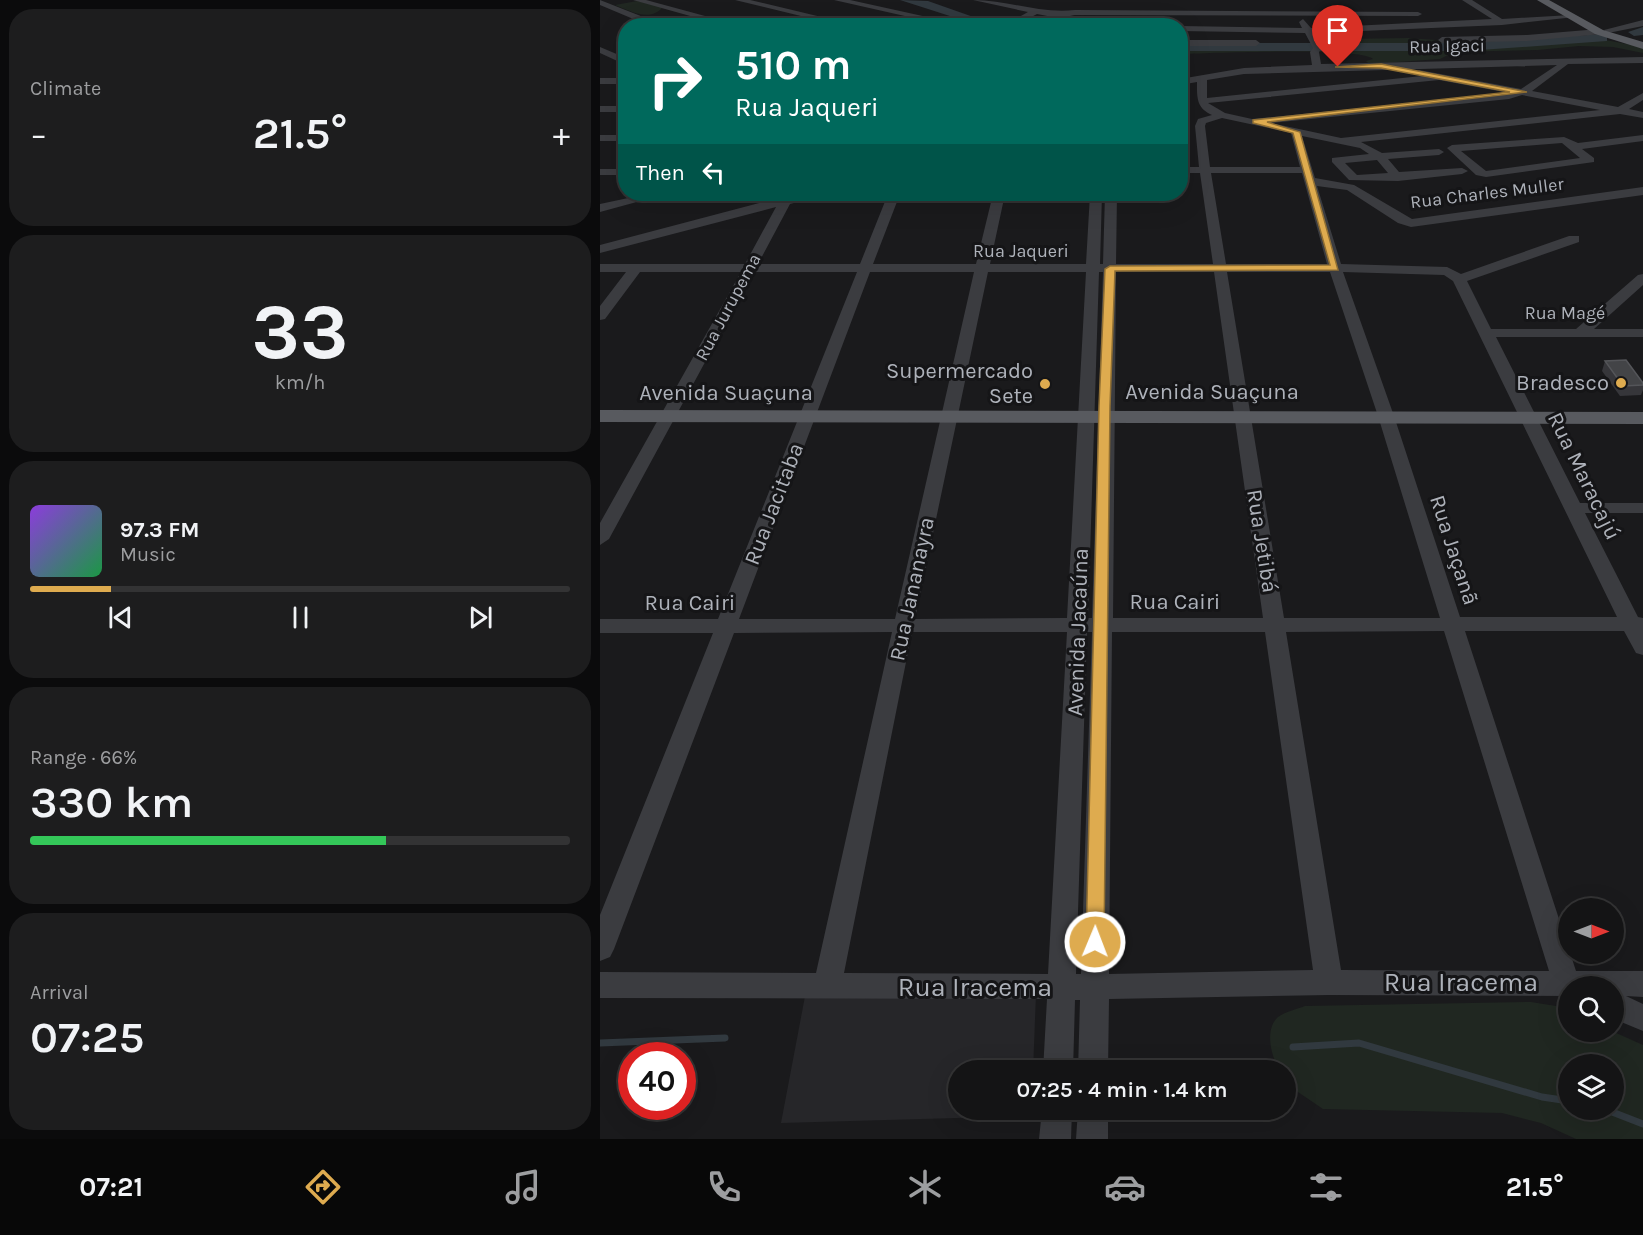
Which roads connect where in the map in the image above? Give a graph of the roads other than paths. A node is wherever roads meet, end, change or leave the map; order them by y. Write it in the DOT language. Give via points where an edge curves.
graph roads {
  1 [pos="637,0"];
  2 [pos="652,0"];
  3 [pos="739,0"];
  4 [pos="977,0"];
  5 [pos="1288,0"];
  6 [pos="1466,0"];
  7 [pos="1542,0"];
  8 [pos="1553,0"];
  9 [pos="600,2"];
  10 [pos="834,2"];
  11 [pos="676,4"];
  12 [pos="811,5"];
  13 [pos="1405,5"];
  14 [pos="766,6"];
  15 [pos="1034,12"];
  16 [pos="1059,13"];
  17 [pos="1297,13"];
  18 [pos="1418,14"];
  19 [pos="1572,16"];
  20 [pos="640,18"];
  21 [pos="650,18"];
  22 [pos="715,18"];
  23 [pos="724,18"];
  24 [pos="819,18"];
  25 [pos="925,18"];
  26 [pos="1022,18"];
  27 [pos="1054,18"];
  28 [pos="1072,18"];
  29 [pos="1087,18"];
  30 [pos="1500,21"];
  31 [pos="1643,23"];
  32 [pos="1436,26"];
  33 [pos="1188,28"];
  34 [pos="1391,28"];
  35 [pos="1208,29"];
  36 [pos="1244,30"];
  37 [pos="1278,31"];
  38 [pos="1309,31"];
  39 [pos="1603,31"];
  40 [pos="1406,37"];
  41 [pos="1527,38"];
  42 [pos="1643,39"];
  43 [pos="1442,40"];
  44 [pos="1460,41"];
  45 [pos="1188,43"];
  46 [pos="1268,43"];
  47 [pos="1280,43"];
  48 [pos="1208,44"];
  49 [pos="1244,44"];
  50 [pos="1643,46"];
  51 [pos="600,50"];
  52 [pos="600,57"];
  53 [pos="615,57"];
  54 [pos="618,58"];
  55 [pos="1643,60"];
  56 [pos="1565,62"];
  57 [pos="1381,66"];
  58 [pos="1317,67"];
  59 [pos="1441,77"];
  60 [pos="1202,79"];
  61 [pos="600,81"];
  62 [pos="618,81"];
  63 [pos="1188,81"];
  64 [pos="1524,92"];
  65 [pos="1643,96"];
  66 [pos="1202,100"];
  67 [pos="600,109"];
  68 [pos="618,109"];
  69 [pos="1619,111"];
  70 [pos="1222,115"];
  71 [pos="1643,115"];
  72 [pos="1255,122"];
  73 [pos="1296,132"];
  74 [pos="600,138"];
  75 [pos="618,138"];
  76 [pos="1643,138"];
  77 [pos="1340,141"];
  78 [pos="1576,146"];
  79 [pos="1374,152"];
  80 [pos="1439,152"];
  81 [pos="1188,170"];
  82 [pos="1205,170"];
  83 [pos="1462,171"];
  84 [pos="600,172"];
  85 [pos="618,172"];
  86 [pos="1309,175"];
  87 [pos="1398,178"];
  88 [pos="1643,191"];
  89 [pos="630,201"];
  90 [pos="782,201"];
  91 [pos="785,201"];
  92 [pos="891,201"];
  93 [pos="997,201"];
  94 [pos="1096,201"];
  95 [pos="1111,201"];
  96 [pos="600,208"];
  97 [pos="1574,239"];
  98 [pos="600,249"];
  99 [pos="600,268"];
  100 [pos="1093,268"];
  101 [pos="1335,268"];
  102 [pos="635,269"];
  103 [pos="748,269"];
  104 [pos="866,269"];
  105 [pos="982,269"];
  106 [pos="1110,269"];
  107 [pos="1220,269"];
  108 [pos="1643,278"];
  109 [pos="1459,279"];
  110 [pos="600,316"];
  111 [pos="1487,333"];
  112 [pos="1580,333"];
  113 [pos="1643,333"];
  114 [pos="600,406"];
  115 [pos="1643,408"];
  116 [pos="673,411"];
  117 [pos="949,411"];
  118 [pos="1096,411"];
  119 [pos="1384,411"];
  120 [pos="810,412"];
  121 [pos="1241,412"];
  122 [pos="1526,412"];
  123 [pos="600,416"];
  124 [pos="1643,418"];
  125 [pos="1573,508"];
  126 [pos="1643,508"];
  127 [pos="600,539"];
  128 [pos="1637,624"];
  129 [pos="1454,625"];
  130 [pos="600,626"];
  131 [pos="1079,626"];
  132 [pos="1102,626"];
  133 [pos="1276,626"];
  134 [pos="905,627"];
  135 [pos="726,628"];
  136 [pos="1643,648"];
  137 [pos="600,949"];
  138 [pos="1568,976"];
  139 [pos="1329,982"];
  140 [pos="1624,984"];
  141 [pos="1643,984"];
  142 [pos="600,985"];
  143 [pos="1558,985"];
  144 [pos="827,986"];
  145 [pos="1061,987"];
  146 [pos="1094,987"];
  147 [pos="1624,1009"];
  148 [pos="1643,1018"];
  149 [pos="1058,1060"];
  150 [pos="1093,1060"];
  151 [pos="1056,1120"];
  152 [pos="1093,1120"];
  153 [pos="1055,1139"];
  154 [pos="1092,1139"];
  1 -- 11 [label="street"];
  2 -- 11 [label="street"];
  3 -- 14 [label="street"];
  4 -- 15 [label="street"];
  5 -- 17 [label="street"];
  6 -- 30 [label="street"];
  7 -- 19 [label="main road"];
  8 -- 39 [label="main road"];
  9 -- 20 [label="street"];
  10 -- 25 [label="street"];
  11 -- 21 [label="street"];
  11 -- 22 [label="street"];
  11 -- 23 [label="street"];
  12 -- 14 [label="street"];
  13 -- 18 [label="street"];
  14 -- 24 [label="street"];
  15 -- 16 [label="street"];
  15 -- 26 [label="street"];
  16 -- 17 [label="street"];
  16 -- 27 [label="street"];
  16 -- 28 [label="street"];
  16 -- 29 [label="street"];
  17 -- 18 [label="street"];
  17 -- 38 [label="street"];
  18 -- 32 [label="street"];
  19 -- 30 [label="street"];
  19 -- 39 [label="main road"];
  30 -- 32 [label="street"];
  30 -- 41 [label="street"];
  31 -- 39 [label="street"];
  32 -- 34 [label="street"];
  32 -- 44 [label="street"];
  33 -- 35 [label="street"];
  34 -- 38 [label="street"];
  34 -- 40 [label="street"];
  35 -- 36 [label="street"];
  35 -- 48 [label="street"];
  36 -- 37 [label="street"];
  36 -- 49 [label="street"];
  37 -- 38 [label="street"];
  37 -- 47 [label="street"];
  38 -- 58 [label="street"];
  39 -- 41 [label="street"];
  39 -- 42 [label="main road"];
  39 -- 50 [label="main road"];
  41 -- 44 [label="street"];
  43 -- 44 [label="street"];
  45 -- 48 [label="street"];
  46 -- 49 [label="street"];
  48 -- 49 [label="street"];
  51 -- 53 [label="street"];
  52 -- 53 [label="street"];
  53 -- 54 [label="street"];
  55 -- 56 [label="street, Rua Igaci"];
  56 -- 57 [label="street, Rua Igaci"];
  56 -- 64 [label="street" via="1550,77"];
  57 -- 58 [label="street, Rua Igaci"];
  57 -- 59 [label="street"];
  58 -- 60 [label="street, Rua Igaci" via="1261,69"];
  59 -- 64 [label="street"];
  59 -- 66 [label="street"];
  60 -- 63 [label="street, Rua Igaci"];
  60 -- 66 [label="street"];
  61 -- 62 [label="street"];
  64 -- 69 [label="street"];
  64 -- 72 [label="street"];
  65 -- 69 [label="street"];
  66 -- 70 [label="street" via="1207,109"];
  67 -- 68 [label="street"];
  69 -- 71 [label="street"];
  69 -- 77 [label="street"];
  70 -- 72 [label="street"];
  70 -- 82 [label="street, Rua Jetibá" via="1203,121 1200,126"];
  72 -- 73 [label="street"];
  73 -- 77 [label="street"];
  73 -- 86 [label="street, Rua Jaçanã"];
  74 -- 75 [label="street"];
  76 -- 78 [label="street"];
  77 -- 79 [label="street"];
  78 -- 78 [label="street" via="1590,160 1490,174 1480,173 1452,148 1562,140"];
  79 -- 80 [label="street"];
  79 -- 87 [label="street"];
  79 -- 87 [label="street" via="1336,161 1354,178"];
  81 -- 82 [label="street, Rua Charles Muller"];
  82 -- 86 [label="street, Rua Charles Muller"];
  82 -- 107 [label="street, Rua Jetibá"];
  83 -- 87 [label="street"];
  84 -- 85 [label="street"];
  86 -- 88 [label="street, Rua Charles Muller" via="1350,187 1411,223"];
  86 -- 101 [label="street, Rua Jaçanã"];
  89 -- 96 [label="street"];
  90 -- 98 [label="street"];
  91 -- 103 [label="street, Rua Jurupema"];
  92 -- 104 [label="street, Rua Jacitaba"];
  93 -- 105 [label="street, Rua Jananayra"];
  94 -- 100 [label="street, Avenida Jacaúna"];
  95 -- 106 [label="street, Avenida Jacaúna"];
  97 -- 109 [label="street"];
  99 -- 102 [label="street, Rua Jaqueri"];
  100 -- 105 [label="street, Rua Jaqueri"];
  100 -- 106 [label="street, Rua Jaqueri"];
  100 -- 118 [label="street, Avenida Jacaúna"];
  101 -- 107 [label="street, Rua Jaqueri"];
  101 -- 109 [label="street, Rua Jaqueri" via="1442,269"];
  101 -- 119 [label="street, Rua Jaçanã"];
  102 -- 103 [label="street, Rua Jaqueri"];
  102 -- 110 [label="street"];
  103 -- 104 [label="street, Rua Jaqueri"];
  103 -- 116 [label="street, Rua Jurupema"];
  104 -- 105 [label="street, Rua Jaqueri"];
  104 -- 120 [label="street, Rua Jacitaba"];
  105 -- 117 [label="street, Rua Jananayra"];
  106 -- 107 [label="street, Rua Jaqueri"];
  106 -- 118 [label="street, Avenida Jacaúna"];
  107 -- 121 [label="street, Rua Jetibá"];
  108 -- 112 [label="street"];
  109 -- 111 [label="street, Rua Maracajú"];
  111 -- 112 [label="street, Rua Magé"];
  111 -- 122 [label="street, Rua Maracajú"];
  112 -- 113 [label="street, Rua Magé"];
  114 -- 116 [label="main road, Avenida Suaçuna"];
  115 -- 122 [label="main road, Avenida Suaçuna"];
  116 -- 120 [label="main road, Avenida Suaçuna"];
  116 -- 123 [label="main road, Avenida Suaçuna"];
  116 -- 127 [label="street, Rua Jurupema"];
  117 -- 118 [label="main road, Avenida Suaçuna"];
  117 -- 120 [label="main road, Avenida Suaçuna"];
  117 -- 134 [label="street, Rua Jananayra"];
  118 -- 121 [label="main road, Avenida Suaçuna"];
  118 -- 131 [label="street, Avenida Jacaúna"];
  118 -- 132 [label="street, Avenida Jacaúna"];
  119 -- 121 [label="main road, Avenida Suaçuna"];
  119 -- 122 [label="main road, Avenida Suaçuna"];
  119 -- 129 [label="street, Rua Jaçanã"];
  120 -- 135 [label="street, Rua Jacitaba"];
  121 -- 133 [label="street, Rua Jetibá"];
  122 -- 124 [label="main road, Avenida Suaçuna"];
  122 -- 125 [label="street, Rua Maracajú"];
  125 -- 126 [label="street"];
  125 -- 128 [label="street, Rua Maracajú"];
  128 -- 129 [label="street, Rua Cairi"];
  128 -- 136 [label="street, Rua Maracajú"];
  129 -- 133 [label="street, Rua Cairi"];
  129 -- 138 [label="street, Rua Jaçanã"];
  130 -- 135 [label="street, Rua Cairi"];
  131 -- 132 [label="street, Rua Cairi"];
  131 -- 134 [label="street, Rua Cairi"];
  131 -- 145 [label="street, Avenida Jacaúna"];
  132 -- 133 [label="street, Rua Cairi"];
  132 -- 146 [label="street, Avenida Jacaúna"];
  133 -- 139 [label="street, Rua Jetibá"];
  134 -- 135 [label="street, Rua Cairi"];
  134 -- 144 [label="street, Rua Jananayra"];
  135 -- 137 [label="street, Rua Jacitaba"];
  139 -- 143 [label="street, Rua Iracema"];
  139 -- 146 [label="street, Rua Iracema"];
  140 -- 141 [label="street, Rua Iracema"];
  142 -- 144 [label="street, Rua Iracema"];
  144 -- 145 [label="street, Rua Iracema"];
  145 -- 146 [label="street, Rua Iracema"];
  145 -- 149 [label="street, Avenida Jacaúna"];
  146 -- 150 [label="street, Avenida Jacaúna"];
  147 -- 148 [label="street"];
  151 -- 153 [label="street"];
  152 -- 154 [label="street"];
}
